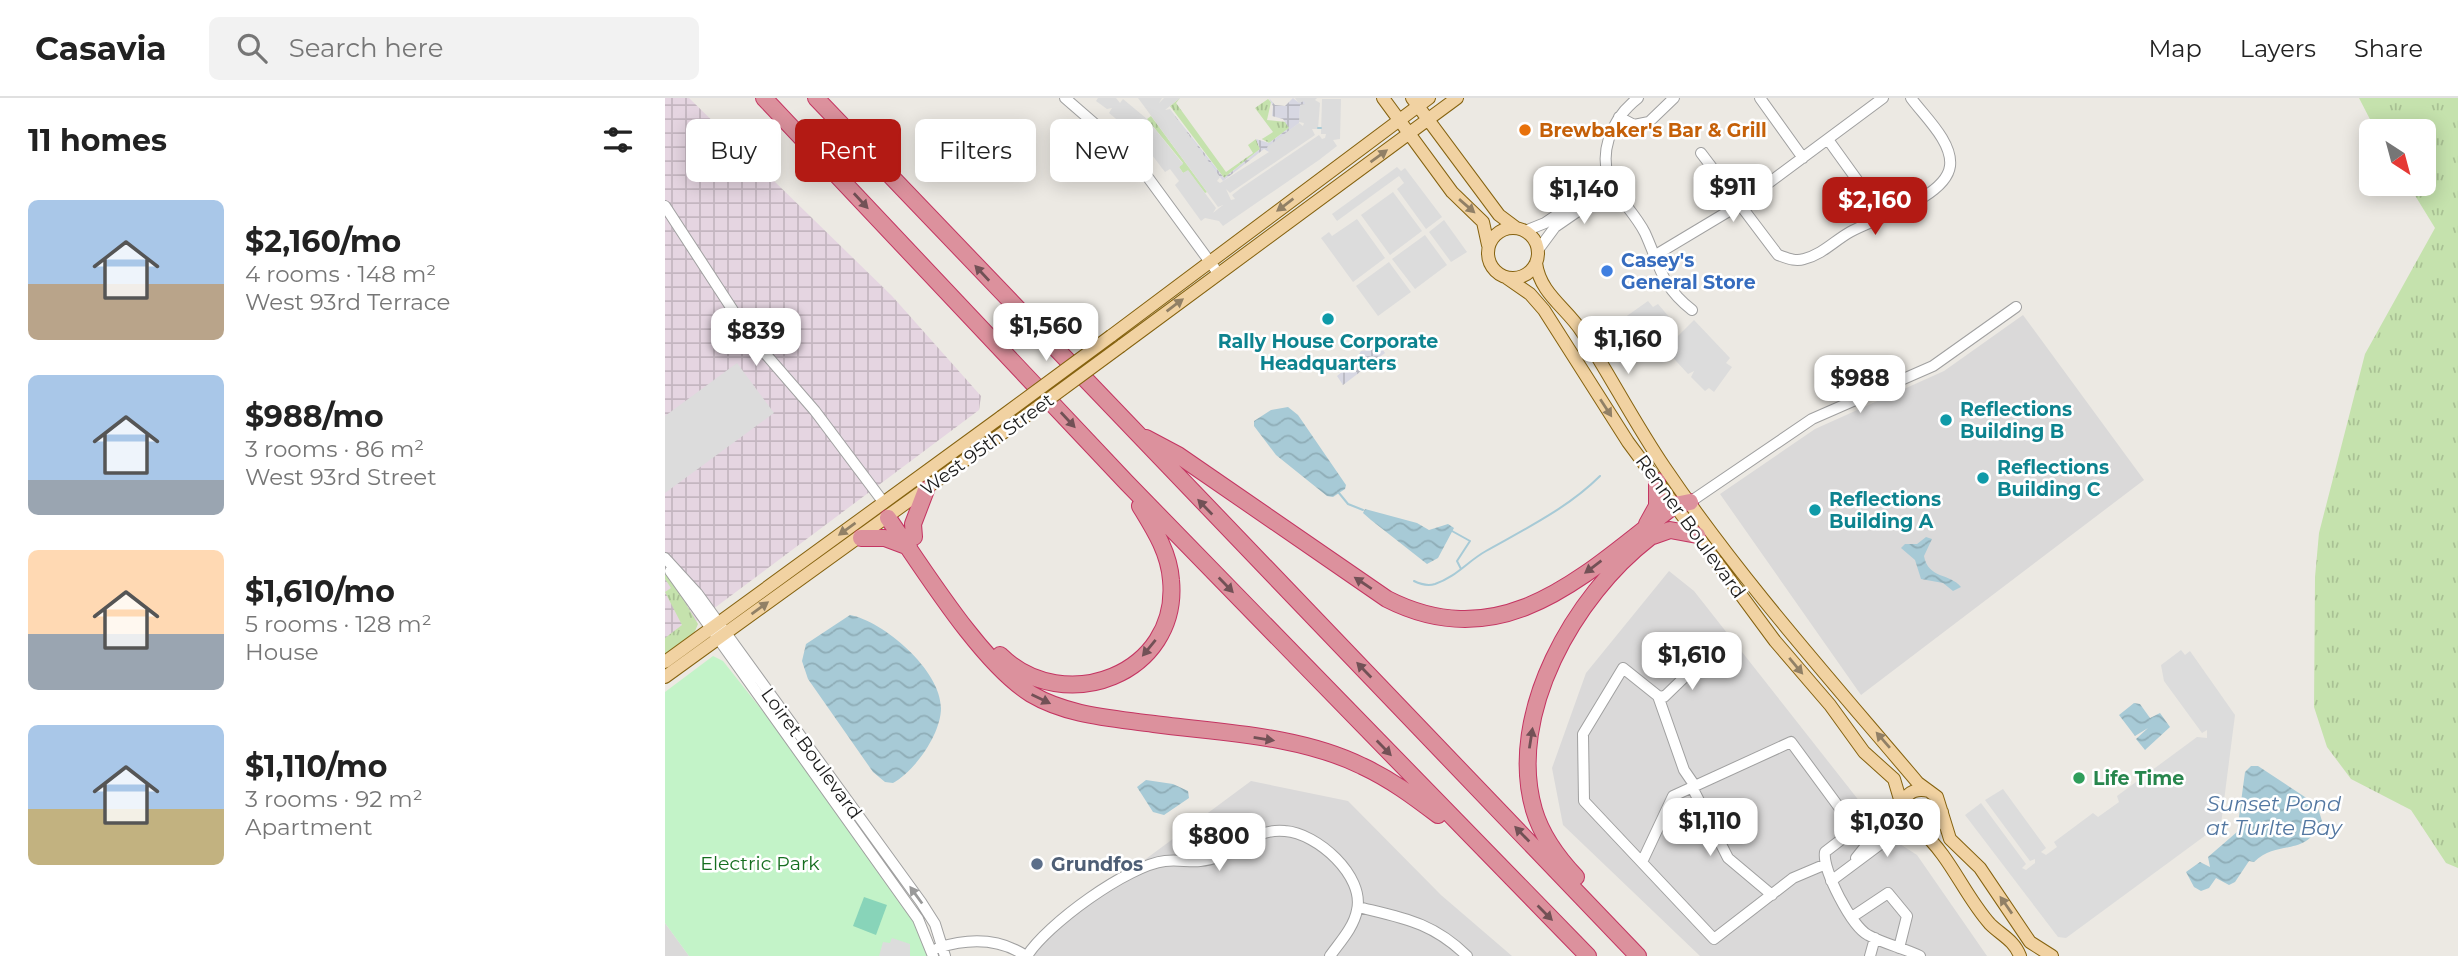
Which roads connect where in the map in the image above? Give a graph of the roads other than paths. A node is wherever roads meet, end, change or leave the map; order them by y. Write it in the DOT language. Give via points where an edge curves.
graph roads {
  1 [pos="764,98"];
  2 [pos="816,98"];
  3 [pos="1065,98"];
  4 [pos="1383,98"];
  5 [pos="1457,98"];
  6 [pos="1638,98"];
  7 [pos="1674,98"];
  8 [pos="1759,98"];
  9 [pos="1884,98"];
  10 [pos="1911,98"];
  11 [pos="1420,101"];
  12 [pos="1619,117"];
  13 [pos="1428,119"];
  14 [pos="1399,120"];
  15 [pos="1409,134"];
  16 [pos="1829,141"];
  17 [pos="1701,153"];
  18 [pos="1803,158"];
  19 [pos="1612,183"];
  20 [pos="1739,205"];
  21 [pos="665,206"];
  22 [pos="1878,218"];
  23 [pos="1520,229"];
  24 [pos="1488,245"];
  25 [pos="1654,256"];
  26 [pos="1537,257"];
  27 [pos="1209,261"];
  28 [pos="1218,273"];
  29 [pos="1507,278"];
  30 [pos="2016,307"];
  31 [pos="1692,310"];
  32 [pos="1130,429"];
  33 [pos="1657,481"];
  34 [pos="1127,483"];
  35 [pos="926,490"];
  36 [pos="1682,507"];
  37 [pos="889,511"];
  38 [pos="1647,533"];
  39 [pos="1697,535"];
  40 [pos="861,538"];
  41 [pos="911,542"];
  42 [pos="665,561"];
  43 [pos="717,631"];
  44 [pos="1722,656"];
  45 [pos="665,662"];
  46 [pos="665,677"];
  47 [pos="1658,696"];
  48 [pos="1693,787"];
  49 [pos="1929,791"];
  50 [pos="1902,811"];
  51 [pos="1942,811"];
  52 [pos="1915,829"];
  53 [pos="1480,847"];
  54 [pos="1642,862"];
  55 [pos="1826,864"];
  56 [pos="1851,868"];
  57 [pos="1831,881"];
  58 [pos="1772,895"];
  59 [pos="1358,907"];
  60 [pos="1852,917"];
  61 [pos="1604,918"];
  62 [pos="1875,939"];
  63 [pos="1899,948"];
  64 [pos="938,952"];
  65 [pos="1027,956"];
  66 [pos="1330,956"];
  67 [pos="1467,956"];
  68 [pos="1588,956"];
  69 [pos="1638,956"];
  70 [pos="1870,956"];
  71 [pos="1920,956"];
  72 [pos="2020,956"];
  73 [pos="2046,956"];
  1 -- 34 [label="highway, one-way"];
  32 -- 2 [label="highway, one-way"];
  3 -- 27 [label="street" via="1133,157"];
  4 -- 14 [label="main road"];
  5 -- 13 [label="main road, West 95th Street"];
  6 -- 12 [label="street"];
  7 -- 12 [label="street" via="1649,122 1634,125"];
  8 -- 18 [label="street"];
  9 -- 16 [label="street"];
  10 -- 22 [label="street" via="1941,138 1951,164 1945,179 1922,197"];
  11 -- 13 [label="main road"];
  11 -- 14 [label="main road, West 95th Street"];
  12 -- 19 [label="street" via="1607,143"];
  13 -- 15 [label="main road, West 95th Street"];
  13 -- 23 [label="main road" via="1499,215"];
  14 -- 15 [label="main road"];
  14 -- 27 [label="main road, West 95th Street, one-way"];
  15 -- 24 [label="main road, one-way" via="1450,189 1483,222"];
  28 -- 15 [label="main road, West 95th Street, one-way"];
  16 -- 18 [label="street"];
  16 -- 22 [label="street" via="1865,191"];
  17 -- 20 [label="street"];
  18 -- 20 [label="street"];
  19 -- 23 [label="street" via="1545,223"];
  19 -- 25 [label="street"];
  19 -- 26 [label="street" via="1553,229"];
  20 -- 22 [label="street" via="1778,255 1793,260 1819,254"];
  20 -- 25 [label="street"];
  21 -- 37 [label="street" via="750,335 815,411"];
  23 -- 24 [label="main road" via="1499,231"];
  23 -- 26 [label="main road" via="1533,238"];
  24 -- 29 [label="main road" via="1492,268"];
  25 -- 31 [label="street" via="1666,285"];
  26 -- 29 [label="main road" via="1524,275"];
  26 -- 36 [label="main road, Renner Boulevard" via="1543,286 1576,324"];
  27 -- 28 [label="street"];
  27 -- 37 [label="main road, West 95th Street, bridge" via="1002,417"];
  35 -- 28 [label="main road, West 95th Street, one-way, bridge"];
  29 -- 33 [label="main road, Renner Boulevard, one-way" via="1544,310"];
  30 -- 36 [label="street" via="1933,366 1812,419"];
  38 -- 32 [label="highway, one-way" via="1538,604 1490,618 1442,618 1387,599 1178,455"];
  61 -- 32 [label="highway, one-way"];
  33 -- 36 [label="main road, Renner Boulevard"];
  33 -- 38 [label="highway" via="1657,506"];
  34 -- 41 [label="highway, one-way" via="1166,555 1170,604 1158,637 1145,654 1129,668 1098,682 1057,684 1011,666"];
  34 -- 53 [label="highway, one-way"];
  35 -- 37 [label="main road, West 95th Street"];
  35 -- 41 [label="highway"];
  36 -- 38 [label="highway"];
  36 -- 39 [label="main road, Renner Boulevard"];
  49 -- 36 [label="main road, Renner Boulevard, one-way"];
  37 -- 40 [label="main road, West 95th Street"];
  37 -- 41 [label="highway"];
  37 -- 43 [label="main road, West 95th Street, one-way"];
  38 -- 39 [label="highway" via="1670,530"];
  61 -- 38 [label="highway, one-way" via="1605,909 1569,869 1535,811 1528,765 1531,736 1548,673 1570,627"];
  39 -- 50 [label="main road, Renner Boulevard, one-way" via="1775,641 1855,740 1894,779"];
  40 -- 41 [label="highway"];
  43 -- 40 [label="main road, West 95th Street, one-way"];
  41 -- 53 [label="highway, one-way" via="995,664 1041,699 1092,715 1283,742 1338,756 1399,786 1444,819 1466,842"];
  42 -- 43 [label="street, Loiret Boulevard"];
  43 -- 45 [label="main road, West 95th Street"];
  43 -- 46 [label="main road, West 95th Street"];
  43 -- 64 [label="street, Loiret Boulevard"];
  44 -- 47 [label="street" via="1694,668 1664,697"];
  47 -- 48 [label="street"];
  47 -- 54 [label="street" via="1623,668 1583,734 1584,801"];
  48 -- 54 [label="street" via="1673,796"];
  48 -- 55 [label="street" via="1791,742 1855,829 1825,852"];
  48 -- 58 [label="street" via="1728,858"];
  49 -- 50 [label="main road" via="1911,793"];
  49 -- 51 [label="main road" via="1940,800"];
  50 -- 52 [label="main road"];
  50 -- 56 [label="street" via="1872,838"];
  51 -- 52 [label="main road" via="1934,826"];
  73 -- 51 [label="main road, one-way" via="2030,942 1980,868 1950,839"];
  52 -- 56 [label="street" via="1890,837"];
  52 -- 72 [label="main road" via="1936,844 1988,921"];
  53 -- 68 [label="highway, one-way"];
  54 -- 58 [label="street" via="1713,939"];
  55 -- 57 [label="street"];
  55 -- 58 [label="street" via="1793,878"];
  56 -- 57 [label="street"];
  57 -- 60 [label="street"];
  59 -- 65 [label="street" via="1353,883 1315,841 1283,830 1267,832 1203,862 1165,861 1129,871 1046,933"];
  59 -- 66 [label="street"];
  59 -- 67 [label="street" via="1408,918 1434,930"];
  60 -- 62 [label="street"];
  60 -- 63 [label="street" via="1888,893 1907,916"];
  61 -- 69 [label="highway"];
  62 -- 63 [label="street"];
  62 -- 70 [label="street"];
  63 -- 71 [label="street"];
  64 -- 65 [label="street" via="987,941"];
}
